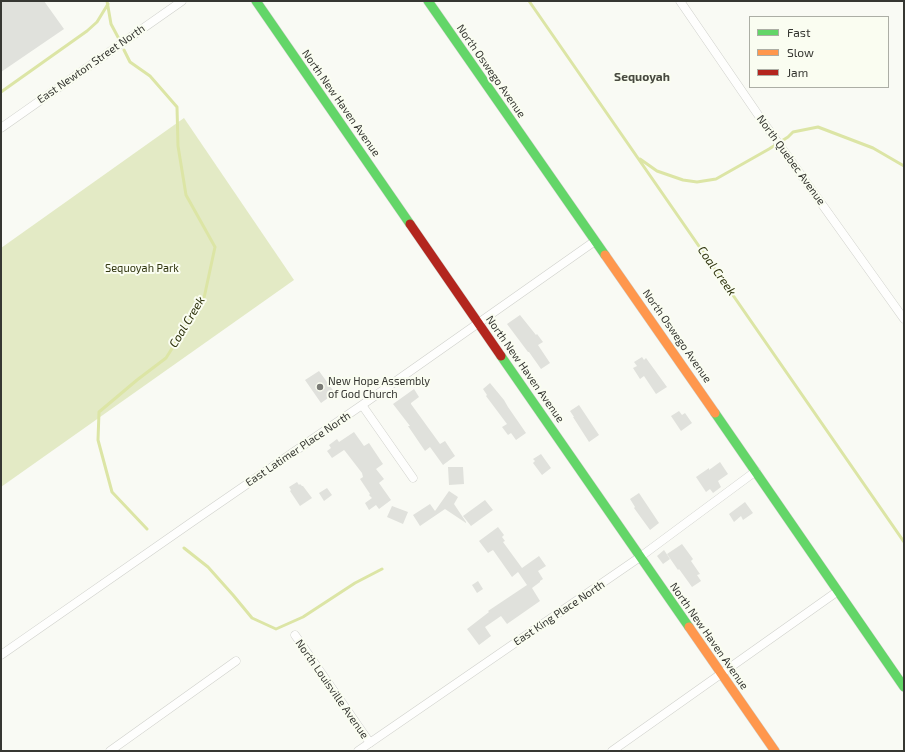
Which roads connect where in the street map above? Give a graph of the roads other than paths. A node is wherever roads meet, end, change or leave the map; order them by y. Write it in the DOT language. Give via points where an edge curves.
graph roads {
  1 [pos="182,1"];
  2 [pos="256,1"];
  3 [pos="428,1"];
  4 [pos="680,1"];
  5 [pos="1,128"];
  6 [pos="595,242"];
  7 [pos="904,319"];
  8 [pos="478,324"];
  9 [pos="362,405"];
  10 [pos="756,471"];
  11 [pos="413,478"];
  12 [pos="640,557"];
  13 [pos="838,591"];
  14 [pos="295,635"];
  15 [pos="1,655"];
  16 [pos="236,661"];
  17 [pos="720,673"];
  18 [pos="904,687"];
  19 [pos="370,743"];
  20 [pos="110,751"];
  21 [pos="358,751"];
  22 [pos="612,751"];
  23 [pos="775,751"];
  1 -- 5 [label="street, East Newton Street North"];
  2 -- 8 [label="street, North New Haven Avenue"];
  3 -- 6 [label="street, North Oswego Avenue"];
  4 -- 7 [label="street, North Quebec Avenue"];
  6 -- 8 [label="street, East Latimer Place North"];
  6 -- 10 [label="street, North Oswego Avenue"];
  8 -- 9 [label="street, East Latimer Place North"];
  8 -- 12 [label="street, North New Haven Avenue"];
  9 -- 11 [label="street"];
  9 -- 15 [label="street, East Latimer Place North"];
  10 -- 12 [label="street, East King Place North"];
  10 -- 13 [label="street, North Oswego Avenue"];
  12 -- 17 [label="street, North New Haven Avenue"];
  12 -- 19 [label="street, East King Place North"];
  13 -- 17 [label="street"];
  13 -- 18 [label="street, North Oswego Avenue"];
  14 -- 19 [label="street, North Louisville Avenue"];
  16 -- 20 [label="street"];
  17 -- 22 [label="street"];
  17 -- 23 [label="street, North New Haven Avenue"];
  19 -- 21 [label="street, East King Place North"];
}
